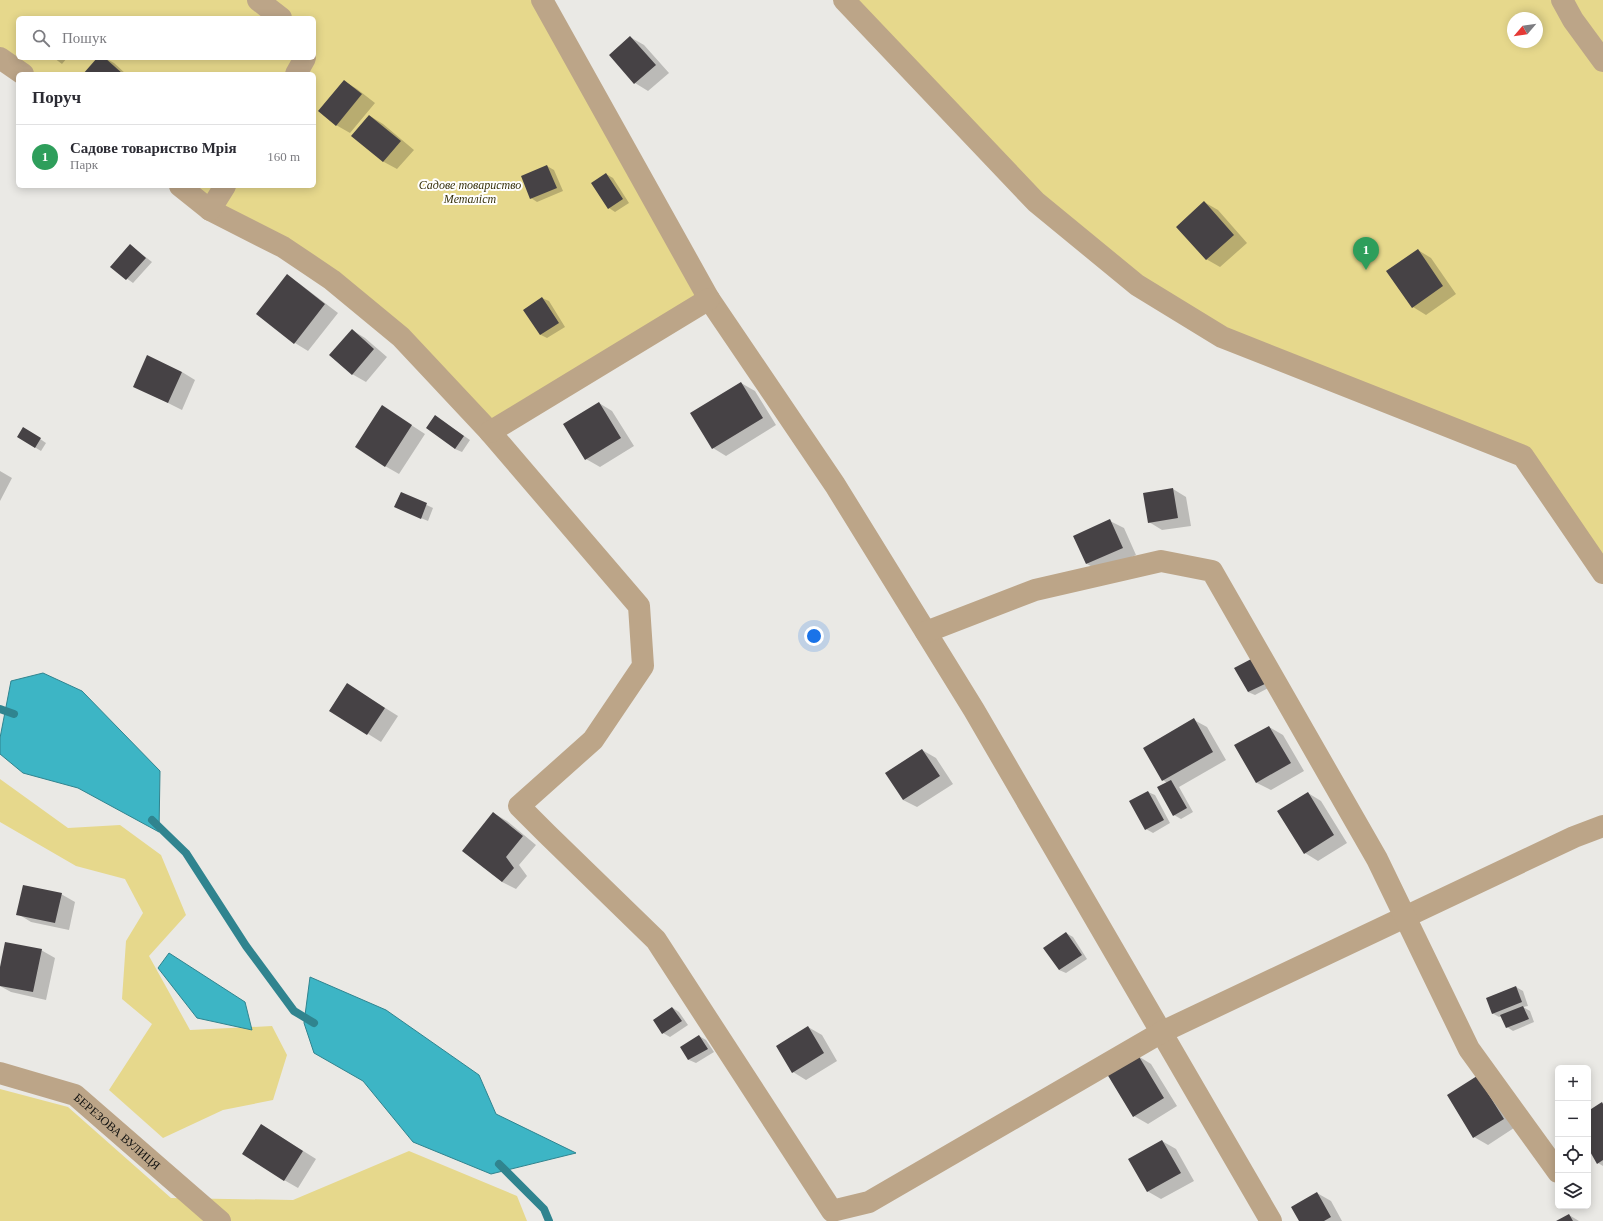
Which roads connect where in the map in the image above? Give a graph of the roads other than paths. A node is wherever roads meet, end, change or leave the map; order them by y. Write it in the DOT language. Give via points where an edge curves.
graph roads {
  1 [pos="258,0"];
  2 [pos="542,0"];
  3 [pos="844,0"];
  4 [pos="1562,0"];
  5 [pos="278,16"];
  6 [pos="0,58"];
  7 [pos="304,60"];
  8 [pos="1603,61"];
  9 [pos="20,72"];
  10 [pos="297,72"];
  11 [pos="182,188"];
  12 [pos="224,188"];
  13 [pos="210,210"];
  14 [pos="709,299"];
  15 [pos="490,432"];
  16 [pos="1603,573"];
  17 [pos="926,632"];
  18 [pos="1603,826"];
  19 [pos="1404,917"];
  20 [pos="1162,1032"];
  21 [pos="0,1073"];
  22 [pos="1555,1168"];
  23 [pos="220,1221"];
  24 [pos="1271,1221"];
  1 -- 5 [label="street"];
  2 -- 14 [label="street"];
  3 -- 16 [label="street" via="1036,202 1137,285 1222,337 1523,456"];
  4 -- 8 [label="street" via="1573,20"];
  6 -- 9 [label="street"];
  7 -- 10 [label="street"];
  11 -- 13 [label="street"];
  12 -- 13 [label="street"];
  13 -- 15 [label="street" via="283,247 332,280 401,337"];
  14 -- 15 [label="street"];
  14 -- 17 [label="street" via="834,485"];
  15 -- 20 [label="street" via="640,606 643,666 593,740 520,806 656,940 832,1211 869,1202"];
  17 -- 19 [label="street" via="1035,590 1161,561 1212,572 1376,859"];
  17 -- 20 [label="street"];
  18 -- 19 [label="street" via="1574,837"];
  19 -- 20 [label="street"];
  19 -- 22 [label="street" via="1469,1049"];
  20 -- 24 [label="street"];
  21 -- 23 [label="street, БЕРЕЗОВА ВУЛИЦЯ" via="75,1095"];
}
